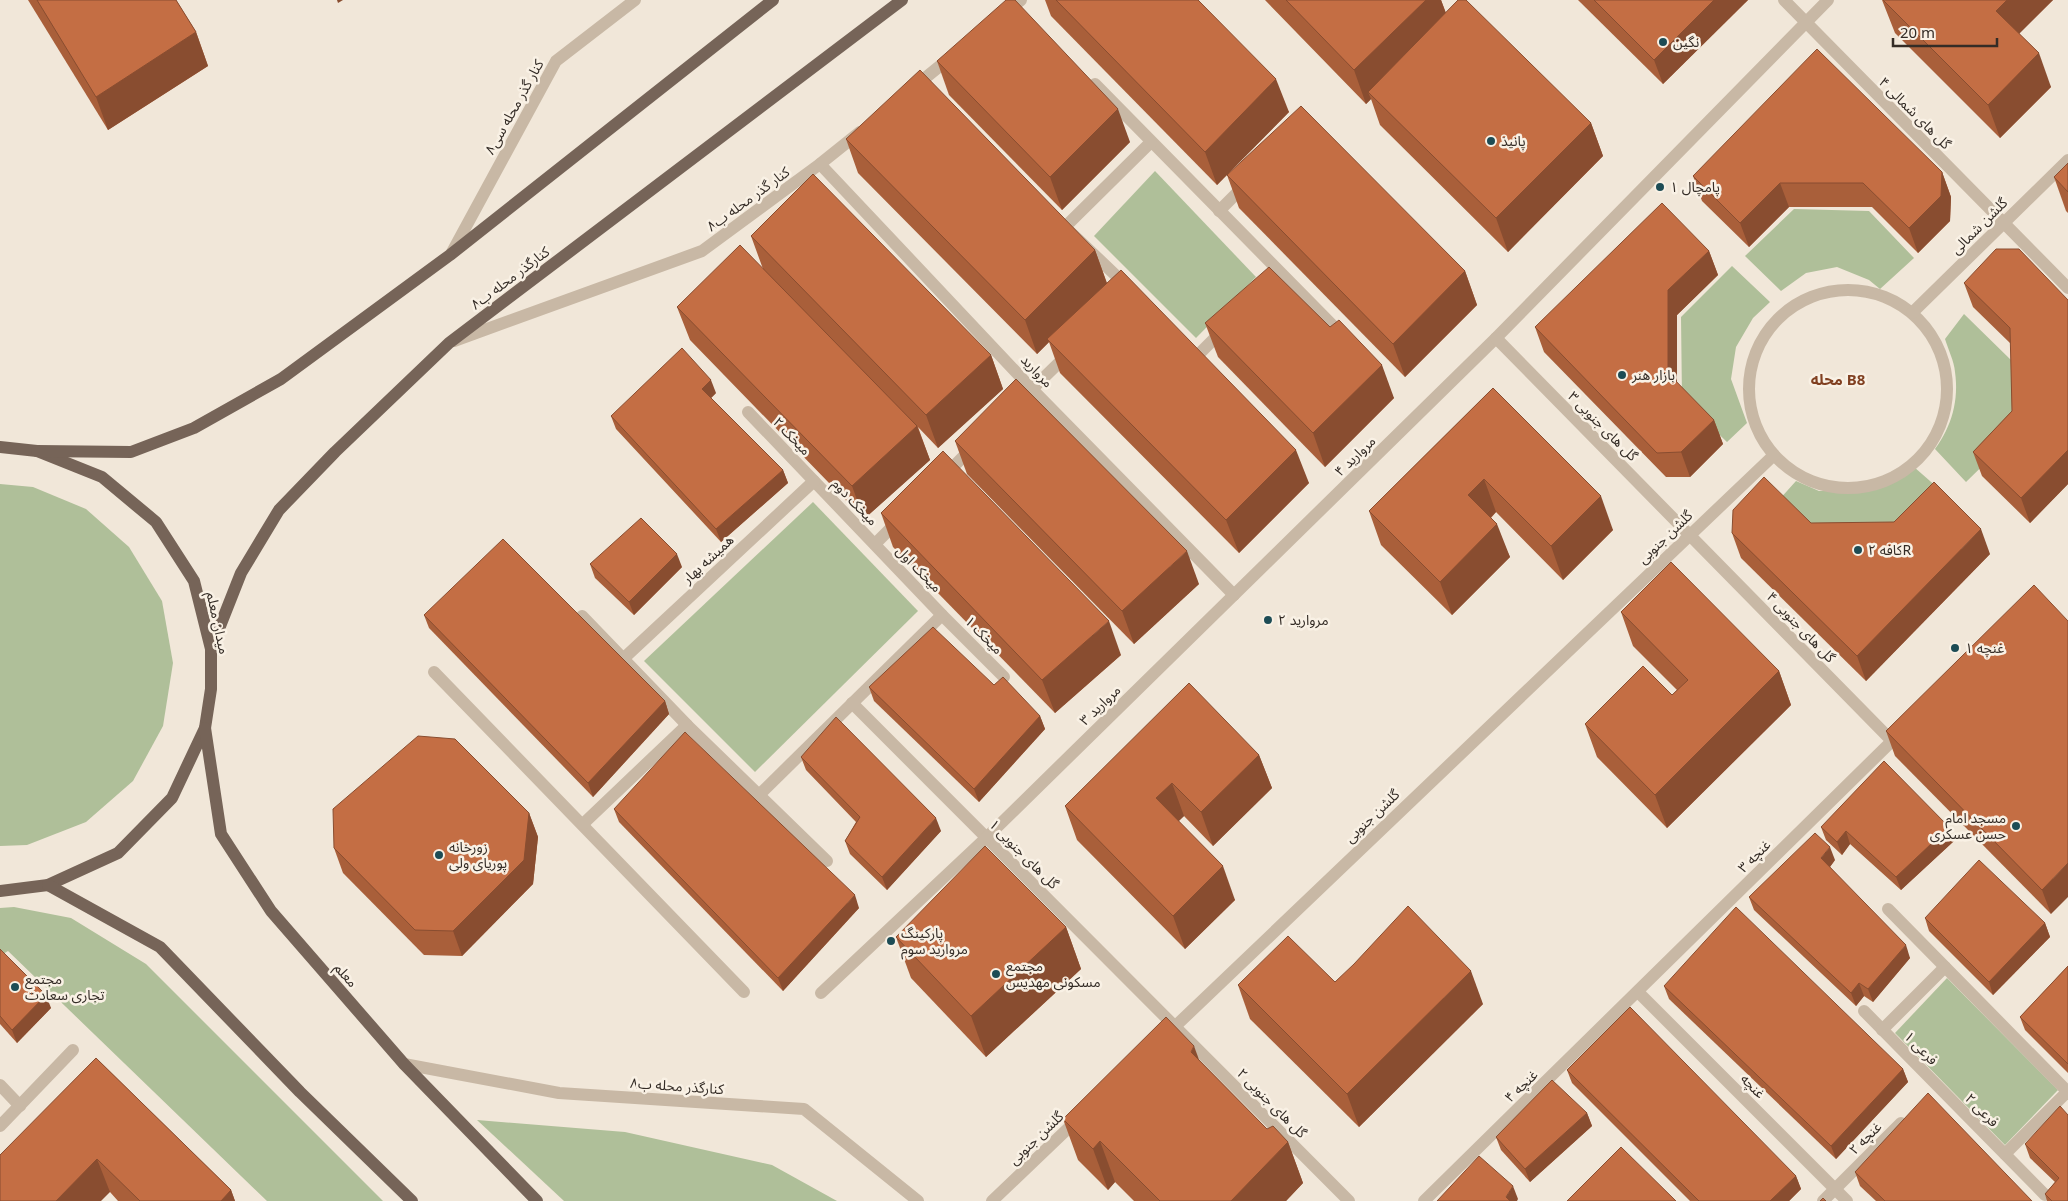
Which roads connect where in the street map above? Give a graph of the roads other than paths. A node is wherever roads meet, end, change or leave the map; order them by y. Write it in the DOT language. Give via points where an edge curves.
graph roads {
  1 [pos="635,0"];
  2 [pos="773,0"];
  3 [pos="902,0"];
  4 [pos="1021,0"];
  5 [pos="1784,0"];
  6 [pos="1828,0"];
  7 [pos="998,19"];
  8 [pos="1806,23"];
  9 [pos="959,51"];
  10 [pos="1095,84"];
  11 [pos="905,95"];
  12 [pos="867,126"];
  13 [pos="1151,142"];
  14 [pos="2068,160"];
  15 [pos="820,164"];
  16 [pos="1254,176"];
  17 [pos="1219,211"];
  18 [pos="2003,224"];
  19 [pos="450,255"];
  20 [pos="2068,288"];
  21 [pos="1131,294"];
  22 [pos="1912,313"];
  23 [pos="1231,322"];
  24 [pos="1496,338"];
  25 [pos="449,343"];
  26 [pos="1183,343"];
  27 [pos="1075,346"];
  28 [pos="1354,348"];
  29 [pos="1032,389"];
  30 [pos="1019,402"];
  31 [pos="748,412"];
  32 [pos="984,436"];
  33 [pos="0,447"];
  34 [pos="37,452"];
  35 [pos="1774,455"];
  36 [pos="814,481"];
  37 [pos="936,483"];
  38 [pos="909,510"];
  39 [pos="1689,534"];
  40 [pos="874,544"];
  41 [pos="1234,595"];
  42 [pos="942,615"];
  43 [pos="582,616"];
  44 [pos="211,649"];
  45 [pos="623,659"];
  46 [pos="434,672"];
  47 [pos="1004,677"];
  48 [pos="852,703"];
  49 [pos="687,725"];
  50 [pos="205,728"];
  51 [pos="1892,741"];
  52 [pos="759,795"];
  53 [pos="583,824"];
  54 [pos="986,837"];
  55 [pos="827,861"];
  56 [pos="48,885"];
  57 [pos="0,891"];
  58 [pos="1888,909"];
  59 [pos="1945,967"];
  60 [pos="744,992"];
  61 [pos="1638,992"];
  62 [pos="821,993"];
  63 [pos="1864,1011"];
  64 [pos="1174,1027"];
  65 [pos="1882,1030"];
  66 [pos="1153,1047"];
  67 [pos="73,1050"];
  68 [pos="404,1064"];
  69 [pos="0,1085"];
  70 [pos="1934,1090"];
  71 [pos="2068,1091"];
  72 [pos="20,1106"];
  73 [pos="1090,1107"];
  74 [pos="1910,1114"];
  75 [pos="0,1126"];
  76 [pos="2005,1154"];
  77 [pos="1835,1189"];
  78 [pos="2045,1195"];
  79 [pos="412,1201"];
  80 [pos="537,1201"];
  81 [pos="918,1201"];
  82 [pos="992,1201"];
  83 [pos="1349,1201"];
  84 [pos="1424,1201"];
  85 [pos="1823,1201"];
  86 [pos="1847,1201"];
  1 -- 19 [label="street, کنار گذر محله سی۸" via="556,61"];
  2 -- 19 [label="main road"];
  3 -- 25 [label="main road, کنارگذر محله ب۸"];
  4 -- 7 [label="street"];
  5 -- 8 [label="street, گل های شمالی ۴"];
  6 -- 8 [label="street, مروارید ۴"];
  8 -- 18 [label="street, گل های شمالی ۴"];
  8 -- 24 [label="street, مروارید ۴"];
  9 -- 11 [label="street"];
  10 -- 13 [label="street"];
  12 -- 15 [label="street, کنار گذر محله ب۸"];
  13 -- 17 [label="street"];
  13 -- 21 [label="street" via="1065,227"];
  14 -- 18 [label="street, گلشن شمالی"];
  15 -- 25 [label="street, کنار گذر محله ب۸" via="702,251"];
  15 -- 29 [label="street, مروارید"];
  16 -- 17 [label="street"];
  17 -- 28 [label="street" via="1277,277"];
  18 -- 20 [label="street, گل های شمالی ۴"];
  18 -- 22 [label="street, گلشن شمالی"];
  19 -- 34 [label="main road" via="281,379 194,428 132,452"];
  22 -- 35 [label="street" via="1885,297 1853,289 1820,293 1791,307 1768,330 1753,358 1748,390 1755,423"];
  22 -- 35 [label="street" via="1934,339 1946,370 1947,403 1937,434 1917,461 1890,479 1858,488 1825,486 1795,473"];
  23 -- 26 [label="street" via="1196,356"];
  24 -- 39 [label="street, گل های جنوبی ۳"];
  24 -- 41 [label="street, مروارید ۴"];
  25 -- 44 [label="main road, کنارگذر محله ب۸" via="279,510 240,573"];
  27 -- 29 [label="street"];
  29 -- 30 [label="street"];
  29 -- 41 [label="street, مروارید"];
  31 -- 36 [label="street, میخک ۲"];
  32 -- 37 [label="street"];
  33 -- 34 [label="main road, میدان معلم"];
  34 -- 44 [label="main road, میدان معلم" via="102,477 156,522 194,581"];
  35 -- 39 [label="street, گلشن جنوبی"];
  36 -- 40 [label="street, میخک دوم"];
  36 -- 45 [label="street, همیشه بهار"];
  38 -- 40 [label="street"];
  39 -- 51 [label="street, گل های جنوبی ۴"];
  39 -- 64 [label="street, گلشن جنوبی"];
  40 -- 42 [label="street, میخک اول"];
  41 -- 54 [label="street, مروارید ۳"];
  42 -- 47 [label="street, میخک ۱"];
  42 -- 48 [label="street"];
  43 -- 45 [label="street"];
  44 -- 50 [label="main road, میدان معلم" via="211,689"];
  45 -- 49 [label="street"];
  46 -- 53 [label="street"];
  48 -- 52 [label="street"];
  48 -- 54 [label="street, گل های جنوبی ۱"];
  49 -- 52 [label="street"];
  49 -- 53 [label="street"];
  50 -- 56 [label="main road, میدان معلم" via="172,798 118,853"];
  50 -- 68 [label="main road, معلم" via="221,834 271,911"];
  51 -- 61 [label="street, غنچه ۳"];
  52 -- 55 [label="street"];
  53 -- 60 [label="street"];
  54 -- 62 [label="street, مروارید ۳"];
  54 -- 64 [label="street, گل های جنوبی ۱"];
  56 -- 57 [label="main road, میدان معلم"];
  56 -- 79 [label="main road" via="160,947 300,1092"];
  58 -- 59 [label="street"];
  59 -- 65 [label="street"];
  59 -- 71 [label="street"];
  61 -- 77 [label="street, غنچه"];
  61 -- 84 [label="street, غنچه ۴"];
  63 -- 65 [label="street, فرعی ۱"];
  64 -- 66 [label="street, گلشن جنوبی"];
  64 -- 83 [label="street, گل های جنوبی ۲"];
  65 -- 70 [label="street, فرعی ۱"];
  67 -- 72 [label="street"];
  68 -- 80 [label="main road, معلم"];
  68 -- 81 [label="street, کنارگذر محله ب۸" via="559,1093 804,1109"];
  69 -- 72 [label="street"];
  70 -- 76 [label="street, فرعی ۲"];
  71 -- 76 [label="street"];
  72 -- 75 [label="street"];
  73 -- 82 [label="street, گلشن جنوبی"];
  74 -- 77 [label="street, غنچه ۲"];
  76 -- 78 [label="street, فرعی ۲"];
  77 -- 85 [label="street"];
  77 -- 86 [label="street, غنچه"];
}
